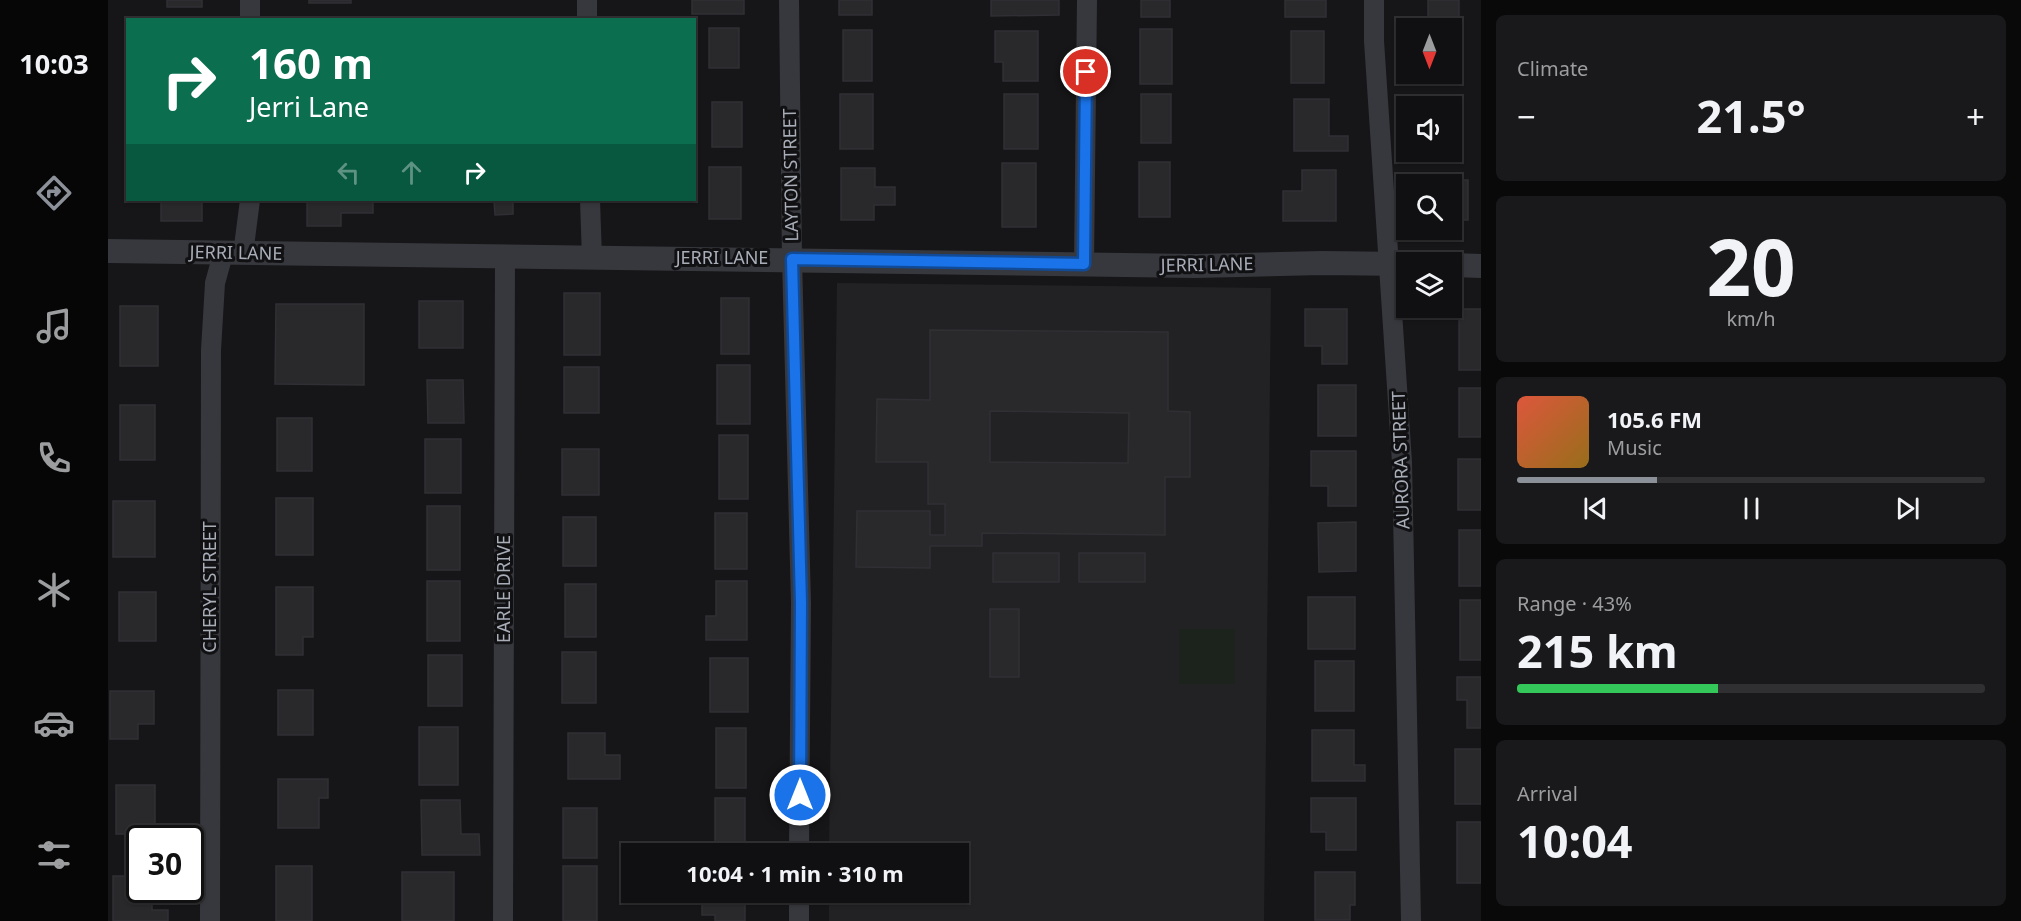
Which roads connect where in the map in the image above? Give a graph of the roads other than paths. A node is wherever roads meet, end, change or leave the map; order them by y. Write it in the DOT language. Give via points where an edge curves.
graph roads {
  1 [pos="250,0"];
  2 [pos="587,0"];
  3 [pos="789,0"];
  4 [pos="1087,0"];
  5 [pos="1374,0"];
  6 [pos="250,18"];
  7 [pos="587,18"];
  8 [pos="250,201"];
  9 [pos="590,201"];
  10 [pos="108,251"];
  11 [pos="1398,252"];
  12 [pos="233,254"];
  13 [pos="505,257"];
  14 [pos="592,258"];
  15 [pos="792,259"];
  16 [pos="1084,264"];
  17 [pos="1396,264"];
  18 [pos="1462,265"];
  19 [pos="1481,266"];
  20 [pos="1400,318"];
  21 [pos="799,843"];
  22 [pos="799,903"];
  23 [pos="210,921"];
  24 [pos="504,921"];
  25 [pos="799,921"];
  26 [pos="1411,921"];
  1 -- 6 [label="street"];
  2 -- 7 [label="street"];
  3 -- 15 [label="street, LAYTON STREET"];
  4 -- 16 [label="street"];
  5 -- 11 [label="street, AURORA STREET" via="1374,41"];
  8 -- 12 [label="street, CHERYL STREET"];
  9 -- 14 [label="street"];
  10 -- 12 [label="street, JERRI LANE"];
  12 -- 13 [label="street, JERRI LANE"];
  12 -- 23 [label="street, CHERYL STREET" via="215,283 211,350"];
  13 -- 14 [label="street, JERRI LANE"];
  13 -- 24 [label="street, EARLE DRIVE"];
  14 -- 15 [label="street, JERRI LANE"];
  15 -- 16 [label="street, JERRI LANE"];
  15 -- 21 [label="street, LAYTON STREET" via="801,603"];
  16 -- 17 [label="street, JERRI LANE"];
  18 -- 19 [label="street"];
  20 -- 26 [label="street, AURORA STREET"];
  22 -- 25 [label="street"];
}
